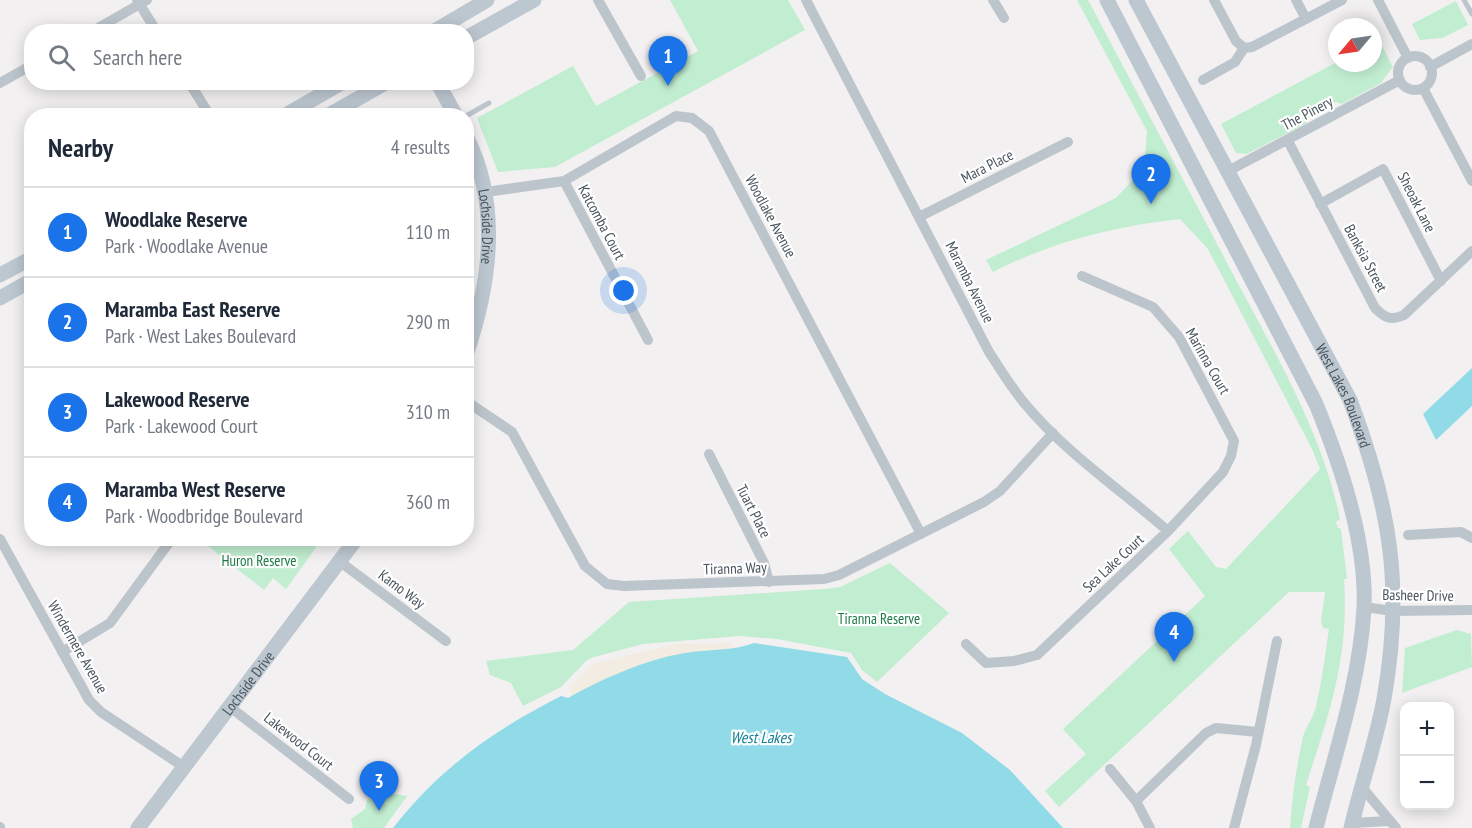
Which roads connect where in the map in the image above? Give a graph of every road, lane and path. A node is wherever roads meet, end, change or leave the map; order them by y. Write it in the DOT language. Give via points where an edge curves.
graph roads {
  1 [pos="487,0"];
  2 [pos="534,0"];
  3 [pos="598,0"];
  4 [pos="806,0"];
  5 [pos="993,0"];
  6 [pos="1107,0"];
  7 [pos="1136,0"];
  8 [pos="1214,0"];
  9 [pos="1296,0"];
  10 [pos="1342,0"];
  11 [pos="1378,0"];
  12 [pos="1464,0"];
  13 [pos="141,1"];
  14 [pos="1472,14"];
  15 [pos="1004,18"];
  16 [pos="1306,19"];
  17 [pos="104,24"];
  18 [pos="153,24"];
  19 [pos="446,24"];
  20 [pos="474,34"];
  21 [pos="1472,44"];
  22 [pos="1244,48"];
  23 [pos="1408,58"];
  24 [pos="1430,67"];
  25 [pos="24,70"];
  26 [pos="640,76"];
  27 [pos="1203,80"];
  28 [pos="1400,80"];
  29 [pos="0,83"];
  30 [pos="1423,88"];
  31 [pos="194,90"];
  32 [pos="329,90"];
  33 [pos="373,90"];
  34 [pos="441,90"];
  35 [pos="489,104"];
  36 [pos="205,108"];
  37 [pos="298,108"];
  38 [pos="341,108"];
  39 [pos="452,108"];
  40 [pos="474,112"];
  41 [pos="1288,141"];
  42 [pos="1068,142"];
  43 [pos="474,151"];
  44 [pos="1228,171"];
  45 [pos="564,181"];
  46 [pos="1472,181"];
  47 [pos="486,192"];
  48 [pos="1320,204"];
  49 [pos="919,217"];
  50 [pos="1472,251"];
  51 [pos="24,262"];
  52 [pos="0,275"];
  53 [pos="1082,276"];
  54 [pos="1441,281"];
  55 [pos="24,284"];
  56 [pos="0,298"];
  57 [pos="474,331"];
  58 [pos="648,340"];
  59 [pos="474,406"];
  60 [pos="1053,433"];
  61 [pos="709,454"];
  62 [pos="1223,472"];
  63 [pos="1168,531"];
  64 [pos="921,534"];
  65 [pos="1408,535"];
  66 [pos="1472,538"];
  67 [pos="0,539"];
  68 [pos="167,546"];
  69 [pos="351,546"];
  70 [pos="339,561"];
  71 [pos="769,582"];
  72 [pos="1364,607"];
  73 [pos="1393,611"];
  74 [pos="1471,613"];
  75 [pos="446,641"];
  76 [pos="1277,641"];
  77 [pos="966,644"];
  78 [pos="62,652"];
  79 [pos="230,707"];
  80 [pos="1258,732"];
  81 [pos="184,767"];
  82 [pos="1110,769"];
  83 [pos="1361,786"];
  84 [pos="349,799"];
  85 [pos="1136,801"];
  86 [pos="1351,825"];
  87 [pos="1392,825"];
  88 [pos="138,828"];
  89 [pos="1150,828"];
  90 [pos="1234,828"];
  91 [pos="1316,828"];
  1 -- 19 [label="main road"];
  2 -- 20 [label="main road"];
  3 -- 26 [label="street"];
  4 -- 49 [label="street, Maramba Avenue"];
  5 -- 15 [label="street"];
  6 -- 72 [label="main road, West Lakes Boulevard" via="1316,404 1337,454 1359,549"];
  7 -- 44 [label="main road, West Lakes Boulevard"];
  8 -- 22 [label="street" via="1236,41"];
  9 -- 16 [label="street"];
  10 -- 16 [label="street"];
  11 -- 23 [label="street"];
  12 -- 14 [label="lane"];
  13 -- 17 [label="street"];
  13 -- 18 [label="street"];
  16 -- 22 [label="street"];
  21 -- 24 [label="street"];
  22 -- 27 [label="street" via="1235,62"];
  23 -- 24 [label="street" via="1418,57"];
  23 -- 28 [label="street" via="1400,65"];
  24 -- 30 [label="street" via="1431,76"];
  25 -- 29 [label="street"];
  28 -- 30 [label="street" via="1412,90"];
  28 -- 41 [label="street, The Pinery"];
  30 -- 46 [label="street"];
  31 -- 36 [label="street"];
  32 -- 37 [label="main road"];
  33 -- 38 [label="main road"];
  34 -- 39 [label="main road"];
  35 -- 40 [label="lane"];
  41 -- 44 [label="street, The Pinery"];
  41 -- 48 [label="street, Banksia Street"];
  42 -- 49 [label="street, Mara Place"];
  43 -- 47 [label="main road, Lochside Drive"];
  44 -- 73 [label="main road, West Lakes Boulevard" via="1345,390 1366,443 1389,530"];
  45 -- 47 [label="street, Woodlake Avenue"];
  45 -- 58 [label="street, Katcomba Court"];
  45 -- 64 [label="street, Woodlake Avenue" via="676,116 692,118 709,131"];
  47 -- 57 [label="main road, Lochside Drive" via="489,255"];
  48 -- 54 [label="street, Sheoak Lane" via="1383,169"];
  48 -- 54 [label="street, Banksia Street" via="1375,308 1384,317 1395,319 1404,315"];
  49 -- 60 [label="street, Maramba Avenue" via="989,352 1026,406"];
  50 -- 54 [label="street, Banksia Street"];
  51 -- 52 [label="main road"];
  53 -- 62 [label="street, Marinna Court" via="1153,307 1179,337 1234,441"];
  55 -- 56 [label="main road"];
  59 -- 71 [label="street, Tiranna Way" via="512,432 585,566 607,584"];
  60 -- 63 [label="street, Maramba Avenue"];
  60 -- 64 [label="street, Tiranna Way" via="1000,491"];
  61 -- 71 [label="street, Tuart Place" via="764,563"];
  62 -- 63 [label="street, Sea Lake Court"];
  63 -- 77 [label="street, Sea Lake Court" via="1037,655 986,663"];
  64 -- 71 [label="street, Tiranna Way" via="839,575"];
  65 -- 66 [label="street" via="1461,532"];
  67 -- 78 [label="street, Windermere Avenue"];
  68 -- 78 [label="street" via="110,623"];
  69 -- 70 [label="main road, Lochside Drive"];
  70 -- 75 [label="street, Kamo Way"];
  70 -- 79 [label="main road, Lochside Drive"];
  72 -- 73 [label="street, Basheer Drive"];
  72 -- 91 [label="main road, West Lakes Boulevard" via="1359,655"];
  73 -- 74 [label="street, Basheer Drive"];
  73 -- 83 [label="main road, West Lakes Boulevard" via="1383,702"];
  76 -- 80 [label="street"];
  78 -- 81 [label="street, Windermere Avenue" via="89,700 101,712"];
  79 -- 81 [label="main road, Lochside Drive"];
  79 -- 84 [label="street, Lakewood Court"];
  80 -- 85 [label="street" via="1216,728 1206,733"];
  80 -- 90 [label="street"];
  81 -- 88 [label="main road, Lochside Drive"];
  82 -- 85 [label="street"];
  83 -- 86 [label="main road, West Lakes Boulevard"];
  83 -- 87 [label="street"];
  85 -- 89 [label="street"];
  86 -- 87 [label="street"];
}
